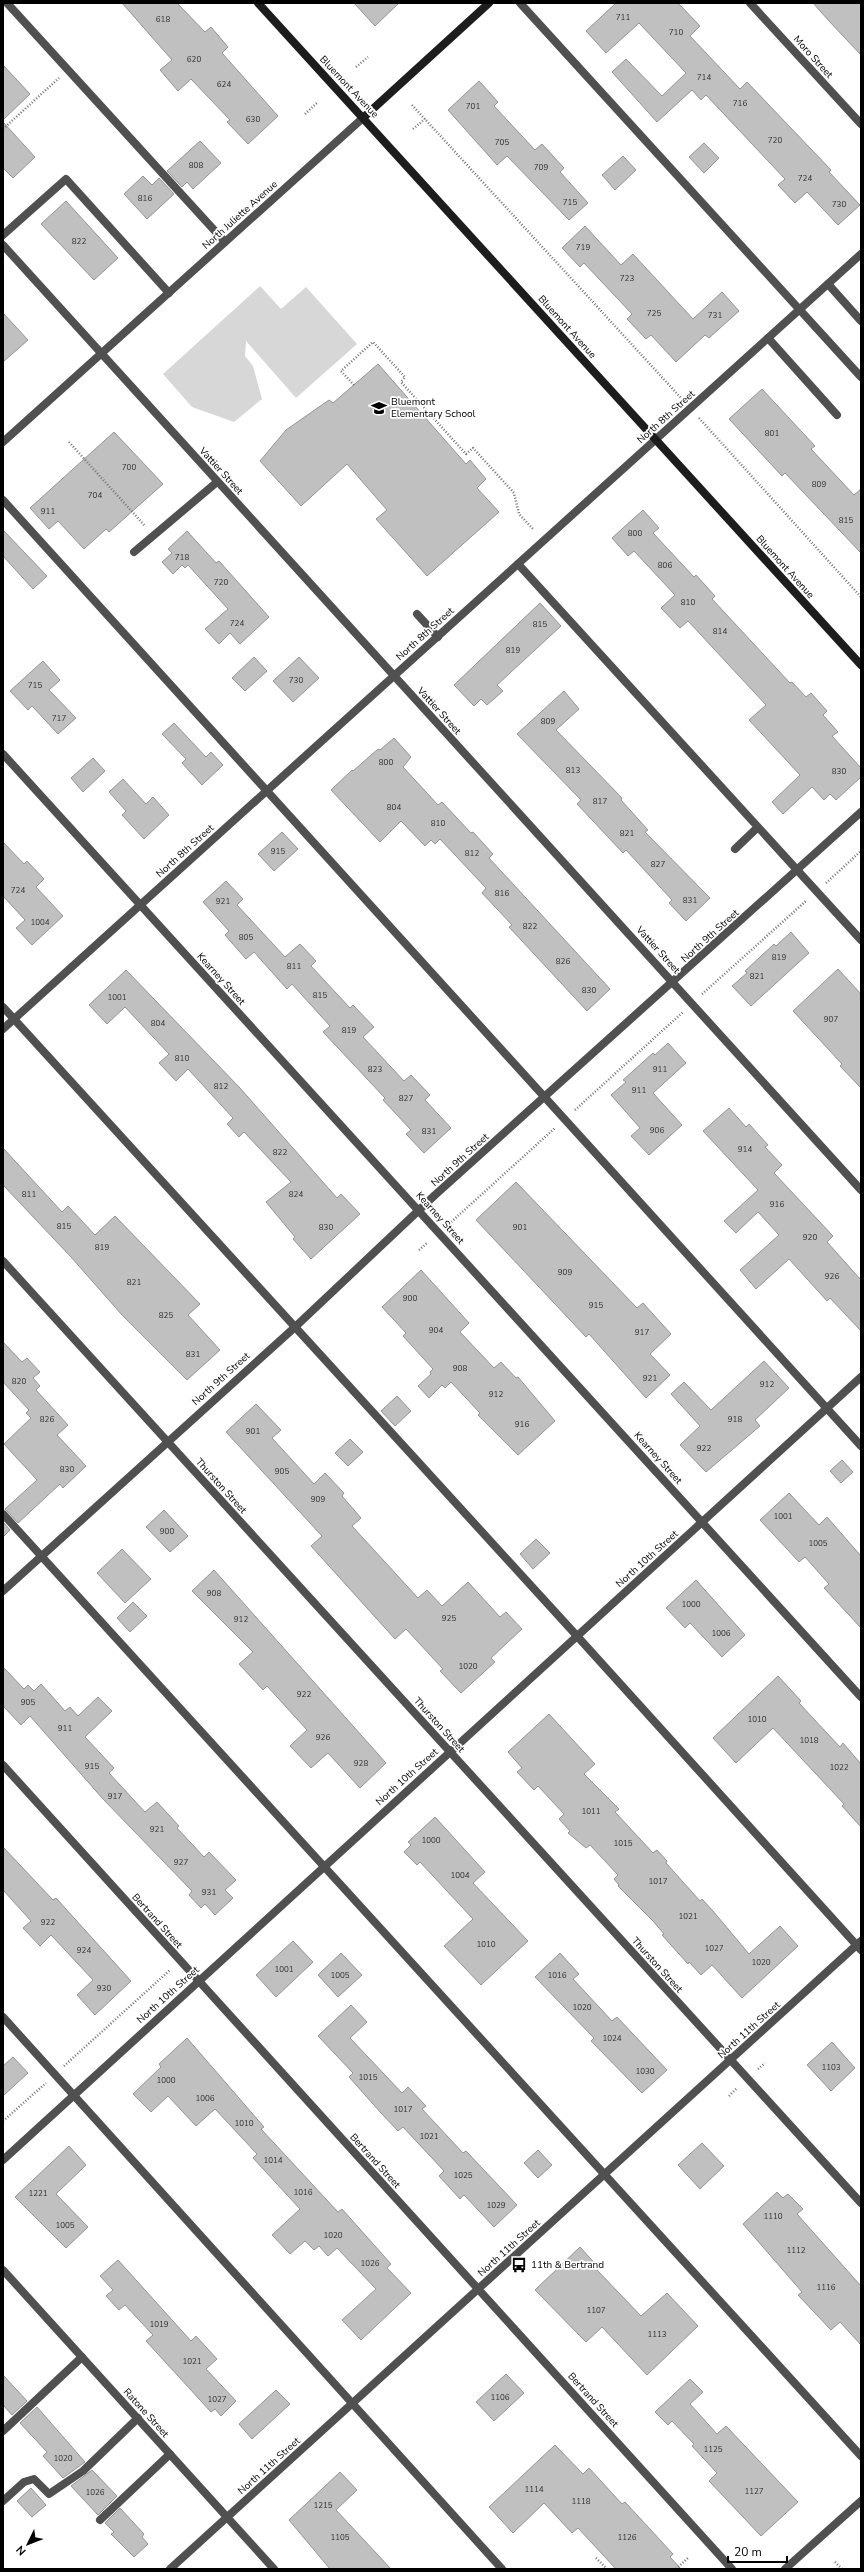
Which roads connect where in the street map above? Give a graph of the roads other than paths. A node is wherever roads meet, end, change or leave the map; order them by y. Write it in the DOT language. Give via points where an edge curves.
graph roads {
  1 [pos="7,3"];
  2 [pos="258,3"];
  3 [pos="489,3"];
  4 [pos="520,3"];
  5 [pos="750,3"];
  6 [pos="364,117"];
  7 [pos="861,124"];
  8 [pos="3,235"];
  9 [pos="225,242"];
  10 [pos="3,245"];
  11 [pos="861,254"];
  12 [pos="828,284"];
  13 [pos="168,293"];
  14 [pos="800,310"];
  15 [pos="861,321"];
  16 [pos="768,338"];
  17 [pos="101,353"];
  18 [pos="861,377"];
  19 [pos="837,415"];
  20 [pos="655,440"];
  21 [pos="3,442"];
  22 [pos="217,482"];
  23 [pos="3,500"];
  24 [pos="134,552"];
  25 [pos="518,564"];
  26 [pos="417,614"];
  27 [pos="438,636"];
  28 [pos="861,665"];
  29 [pos="394,676"];
  30 [pos="3,754"];
  31 [pos="267,791"];
  32 [pos="861,812"];
  33 [pos="758,827"];
  34 [pos="735,849"];
  35 [pos="797,870"];
  36 [pos="140,905"];
  37 [pos="861,940"];
  38 [pos="673,982"];
  39 [pos="3,1007"];
  40 [pos="14,1019"];
  41 [pos="3,1029"];
  42 [pos="545,1097"];
  43 [pos="861,1190"];
  44 [pos="419,1210"];
  45 [pos="3,1261"];
  46 [pos="294,1328"];
  47 [pos="861,1377"];
  48 [pos="827,1409"];
  49 [pos="167,1441"];
  50 [pos="861,1446"];
  51 [pos="3,1514"];
  52 [pos="702,1522"];
  53 [pos="42,1556"];
  54 [pos="3,1591"];
  55 [pos="577,1636"];
  56 [pos="861,1697"];
  57 [pos="450,1752"];
  58 [pos="3,1765"];
  59 [pos="325,1866"];
  60 [pos="859,1946"];
  61 [pos="198,1982"];
  62 [pos="3,2017"];
  63 [pos="730,2060"];
  64 [pos="74,2095"];
  65 [pos="3,2160"];
  66 [pos="605,2173"];
  67 [pos="861,2203"];
  68 [pos="3,2270"];
  69 [pos="478,2289"];
  70 [pos="82,2357"];
  71 [pos="352,2403"];
  72 [pos="138,2418"];
  73 [pos="3,2431"];
  74 [pos="170,2454"];
  75 [pos="861,2456"];
  76 [pos="3,2501"];
  77 [pos="861,2501"];
  78 [pos="227,2517"];
  79 [pos="100,2520"];
  80 [pos="170,2569"];
  81 [pos="274,2569"];
  82 [pos="502,2569"];
  83 [pos="732,2569"];
  84 [pos="785,2569"];
  1 -- 9 [label="street"];
  2 -- 6 [label="main road, Bluemont Avenue"];
  3 -- 6 [label="main road, North Juliette Avenue"];
  4 -- 14 [label="street"];
  5 -- 7 [label="street, Moro Street"];
  6 -- 9 [label="street, North Juliette Avenue"];
  6 -- 20 [label="main road, Bluemont Avenue"];
  8 -- 13 [label="street" via="66,179"];
  9 -- 13 [label="street, North Juliette Avenue"];
  10 -- 17 [label="street, Vattier Street"];
  11 -- 12 [label="street, North 8th Street"];
  12 -- 14 [label="street, North 8th Street"];
  12 -- 15 [label="street"];
  13 -- 17 [label="street, North Juliette Avenue"];
  14 -- 16 [label="street, North 8th Street"];
  14 -- 18 [label="street"];
  16 -- 19 [label="street"];
  16 -- 20 [label="street, North 8th Street"];
  17 -- 21 [label="street, North Juliette Avenue"];
  17 -- 22 [label="street, Vattier Street"];
  20 -- 25 [label="street, North 8th Street"];
  20 -- 28 [label="main road, Bluemont Avenue"];
  22 -- 24 [label="street"];
  22 -- 29 [label="street, Vattier Street"];
  23 -- 31 [label="street"];
  25 -- 27 [label="street, North 8th Street"];
  25 -- 33 [label="street"];
  26 -- 27 [label="street"];
  27 -- 29 [label="street, North 8th Street"];
  29 -- 31 [label="street, North 8th Street"];
  29 -- 38 [label="street, Vattier Street"];
  30 -- 36 [label="street, Kearney Street"];
  31 -- 36 [label="street, North 8th Street"];
  31 -- 42 [label="street"];
  32 -- 35 [label="street, North 9th Street"];
  33 -- 34 [label="street"];
  33 -- 35 [label="street"];
  35 -- 37 [label="street"];
  35 -- 38 [label="street, North 9th Street"];
  36 -- 40 [label="street, North 8th Street"];
  36 -- 44 [label="street, Kearney Street"];
  38 -- 42 [label="street, North 9th Street"];
  38 -- 43 [label="street, Vattier Street"];
  39 -- 40 [label="street"];
  40 -- 41 [label="street, North 8th Street"];
  40 -- 46 [label="street"];
  42 -- 44 [label="street, North 9th Street"];
  42 -- 48 [label="street"];
  44 -- 46 [label="street, North 9th Street"];
  44 -- 52 [label="street, Kearney Street"];
  45 -- 49 [label="street, Thurston Street"];
  46 -- 49 [label="street, North 9th Street"];
  46 -- 55 [label="street"];
  47 -- 48 [label="street, North 10th Street"];
  48 -- 50 [label="street"];
  48 -- 52 [label="street, North 10th Street"];
  49 -- 53 [label="street, North 9th Street"];
  49 -- 57 [label="street, Thurston Street"];
  51 -- 53 [label="street"];
  52 -- 55 [label="street, North 10th Street"];
  52 -- 56 [label="street, Kearney Street"];
  53 -- 54 [label="street, North 9th Street"];
  53 -- 59 [label="street"];
  55 -- 57 [label="street, North 10th Street"];
  55 -- 60 [label="street"];
  57 -- 59 [label="street, North 10th Street"];
  57 -- 63 [label="street, Thurston Street"];
  58 -- 61 [label="street, Bertrand Street"];
  59 -- 61 [label="street, North 10th Street"];
  59 -- 66 [label="street"];
  60 -- 63 [label="street, North 11th Street"];
  61 -- 64 [label="street, North 10th Street"];
  61 -- 69 [label="street, Bertrand Street"];
  62 -- 64 [label="street"];
  63 -- 66 [label="street, North 11th Street"];
  63 -- 67 [label="street, Thurston Street"];
  64 -- 65 [label="street, North 10th Street"];
  64 -- 71 [label="street"];
  66 -- 69 [label="street, North 11th Street"];
  66 -- 75 [label="street"];
  68 -- 70 [label="street, Ratone Street"];
  69 -- 71 [label="street, North 11th Street"];
  69 -- 83 [label="street, Bertrand Street"];
  70 -- 72 [label="street, Ratone Street"];
  70 -- 73 [label="street"];
  71 -- 78 [label="street, North 11th Street"];
  71 -- 82 [label="street"];
  72 -- 74 [label="street, Ratone Street"];
  72 -- 76 [label="street" via="83,2471 49,2494 34,2479 24,2482"];
  74 -- 78 [label="street, Ratone Street"];
  74 -- 79 [label="street"];
  77 -- 84 [label="street"];
  78 -- 80 [label="street, North 11th Street"];
  78 -- 81 [label="street, Ratone Street"];
}
